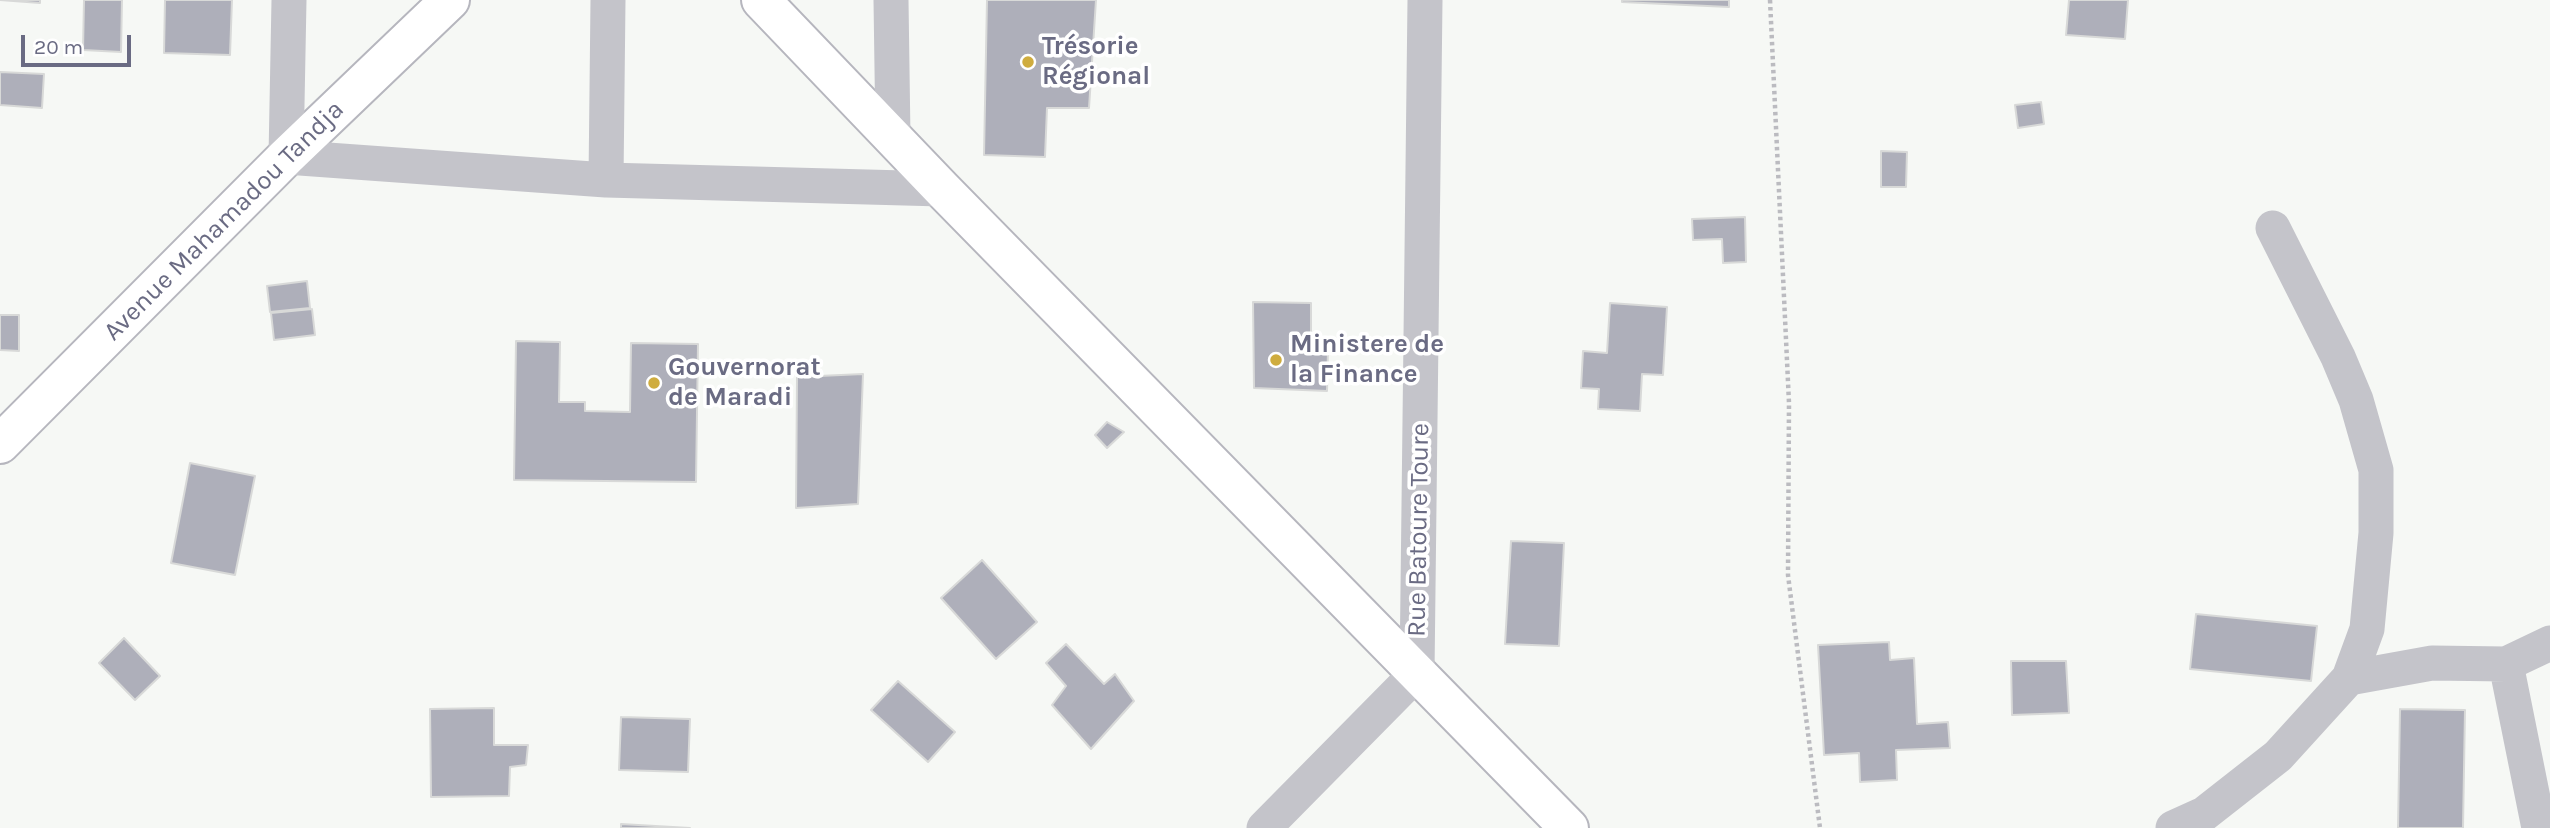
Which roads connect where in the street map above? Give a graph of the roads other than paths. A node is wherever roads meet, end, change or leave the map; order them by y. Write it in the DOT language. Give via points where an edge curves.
graph roads {
  1 [pos="289,0"];
  2 [pos="450,0"];
  3 [pos="608,0"];
  4 [pos="761,0"];
  5 [pos="891,0"];
  6 [pos="1425,0"];
  7 [pos="893,137"];
  8 [pos="286,157"];
  9 [pos="606,180"];
  10 [pos="942,189"];
  11 [pos="2273,228"];
  12 [pos="0,444"];
  13 [pos="2550,643"];
  14 [pos="2506,664"];
  15 [pos="1417,673"];
  16 [pos="2349,678"];
  17 [pos="1264,828"];
  18 [pos="1569,828"];
  19 [pos="2173,828"];
  20 [pos="2539,828"];
  1 -- 8 [label="street"];
  2 -- 8 [label="street, Avenue Mahamadou Tandja"];
  3 -- 9 [label="street"];
  4 -- 7 [label="street"];
  5 -- 7 [label="street"];
  6 -- 15 [label="street, Rue Batoure Toure"];
  7 -- 10 [label="street"];
  8 -- 9 [label="street"];
  8 -- 12 [label="street, Avenue Mahamadou Tandja"];
  9 -- 10 [label="street"];
  10 -- 15 [label="street"];
  11 -- 16 [label="street" via="2338,356 2376,470 2376,533 2367,629"];
  13 -- 14 [label="street"];
  14 -- 16 [label="street" via="2432,663"];
  14 -- 20 [label="street"];
  15 -- 17 [label="street, Rue Batoure Toure"];
  15 -- 18 [label="street"];
  16 -- 19 [label="street" via="2278,756 2204,814"];
}
